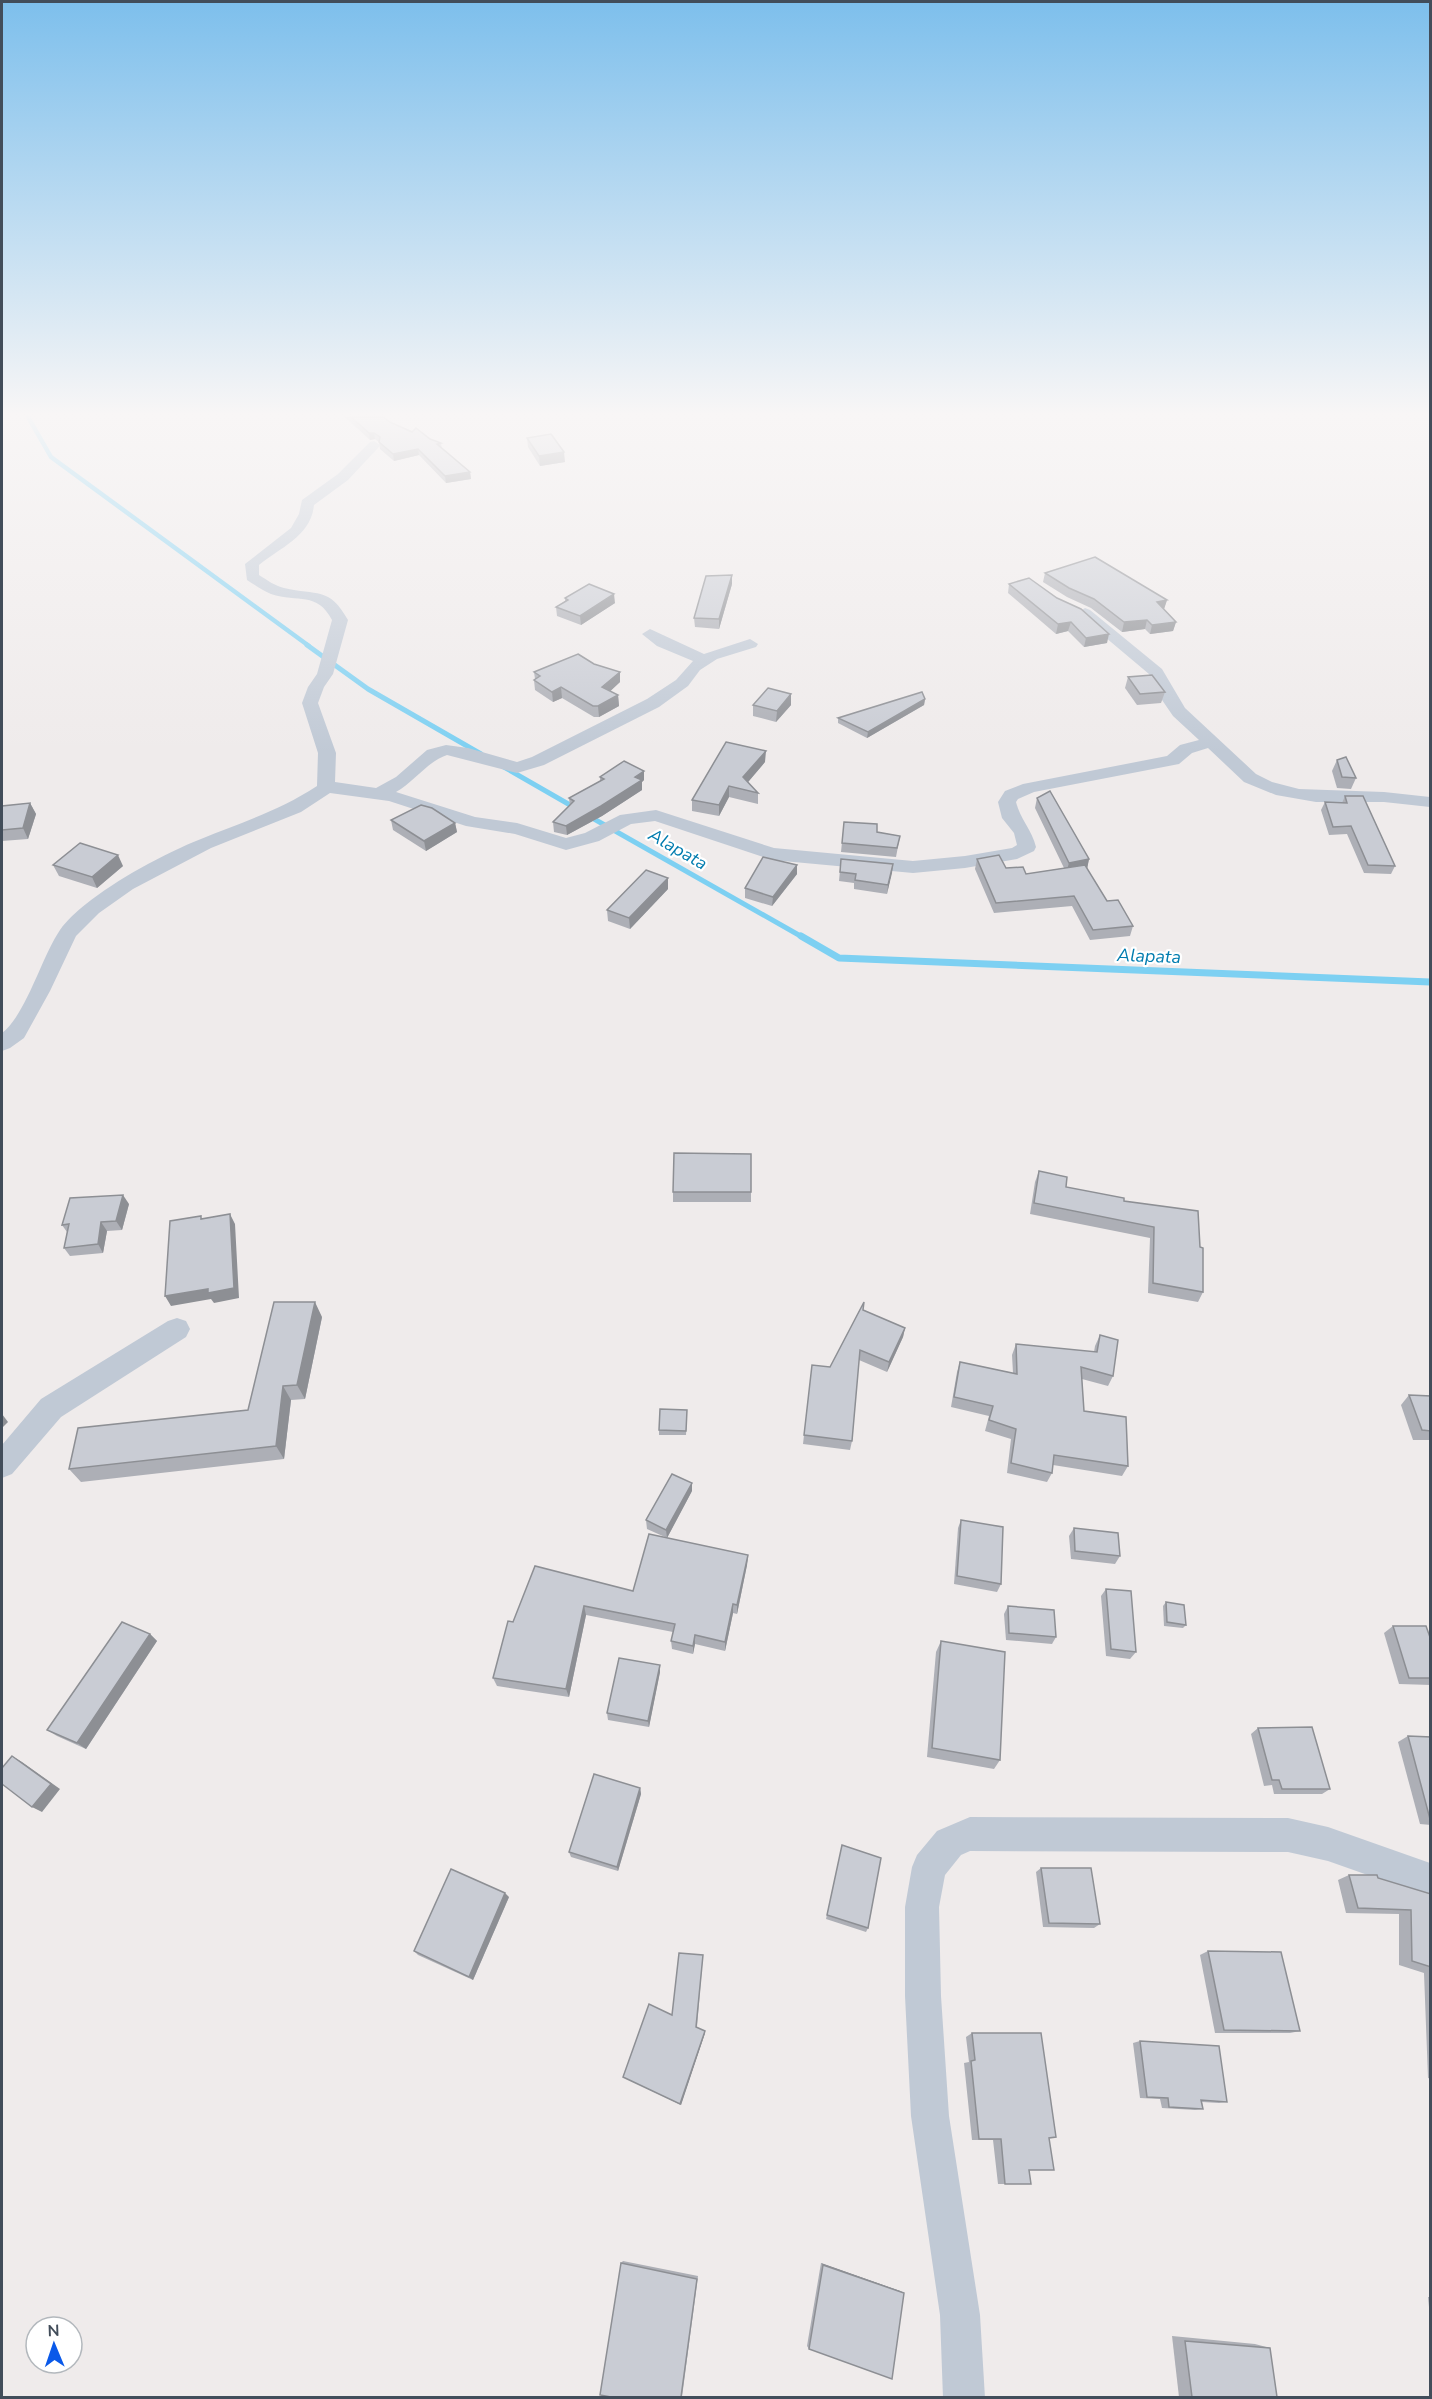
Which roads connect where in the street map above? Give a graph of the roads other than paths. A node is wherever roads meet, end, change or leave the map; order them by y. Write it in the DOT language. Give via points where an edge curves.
graph roads {
  1 [pos="299,529"];
  2 [pos="1068,605"];
  3 [pos="650,634"];
  4 [pos="750,644"];
  5 [pos="704,661"];
  6 [pos="1212,742"];
  7 [pos="325,788"];
  8 [pos="378,794"];
  9 [pos="1431,802"];
  10 [pos="2,1043"];
  11 [pos="177,1329"];
  12 [pos="2,1465"];
  13 [pos="1431,1880"];
  14 [pos="964,2397"];
  1 -- 7 [label="street" via="252,564 252,577 277,591 322,597 334,607 340,620 325,674 310,703 326,743 330,768"];
  2 -- 6 [label="street" via="1084,613 1156,672 1179,712"];
  3 -- 5 [label="street" via="695,653"];
  4 -- 5 [label="street"];
  5 -- 8 [label="street" via="653,703 538,761 517,768 446,750 433,754 402,781"];
  6 -- 8 [label="street" via="1186,749 1173,760 1029,788 1011,795 1006,802 1027,847 1017,853 913,867 772,855 656,815 626,819 592,837 566,844"];
  6 -- 9 [label="street" via="1250,778 1287,793"];
  7 -- 8 [label="street"];
  7 -- 10 [label="street" via="295,808 195,848 126,885 92,909 68,933 16,1033"];
  11 -- 12 [label="street" via="51,1408"];
  13 -- 14 [label="street" via="1288,1834 970,1834 949,1843 929,1867 922,1907 923,1996 930,2116 960,2315"];
}
